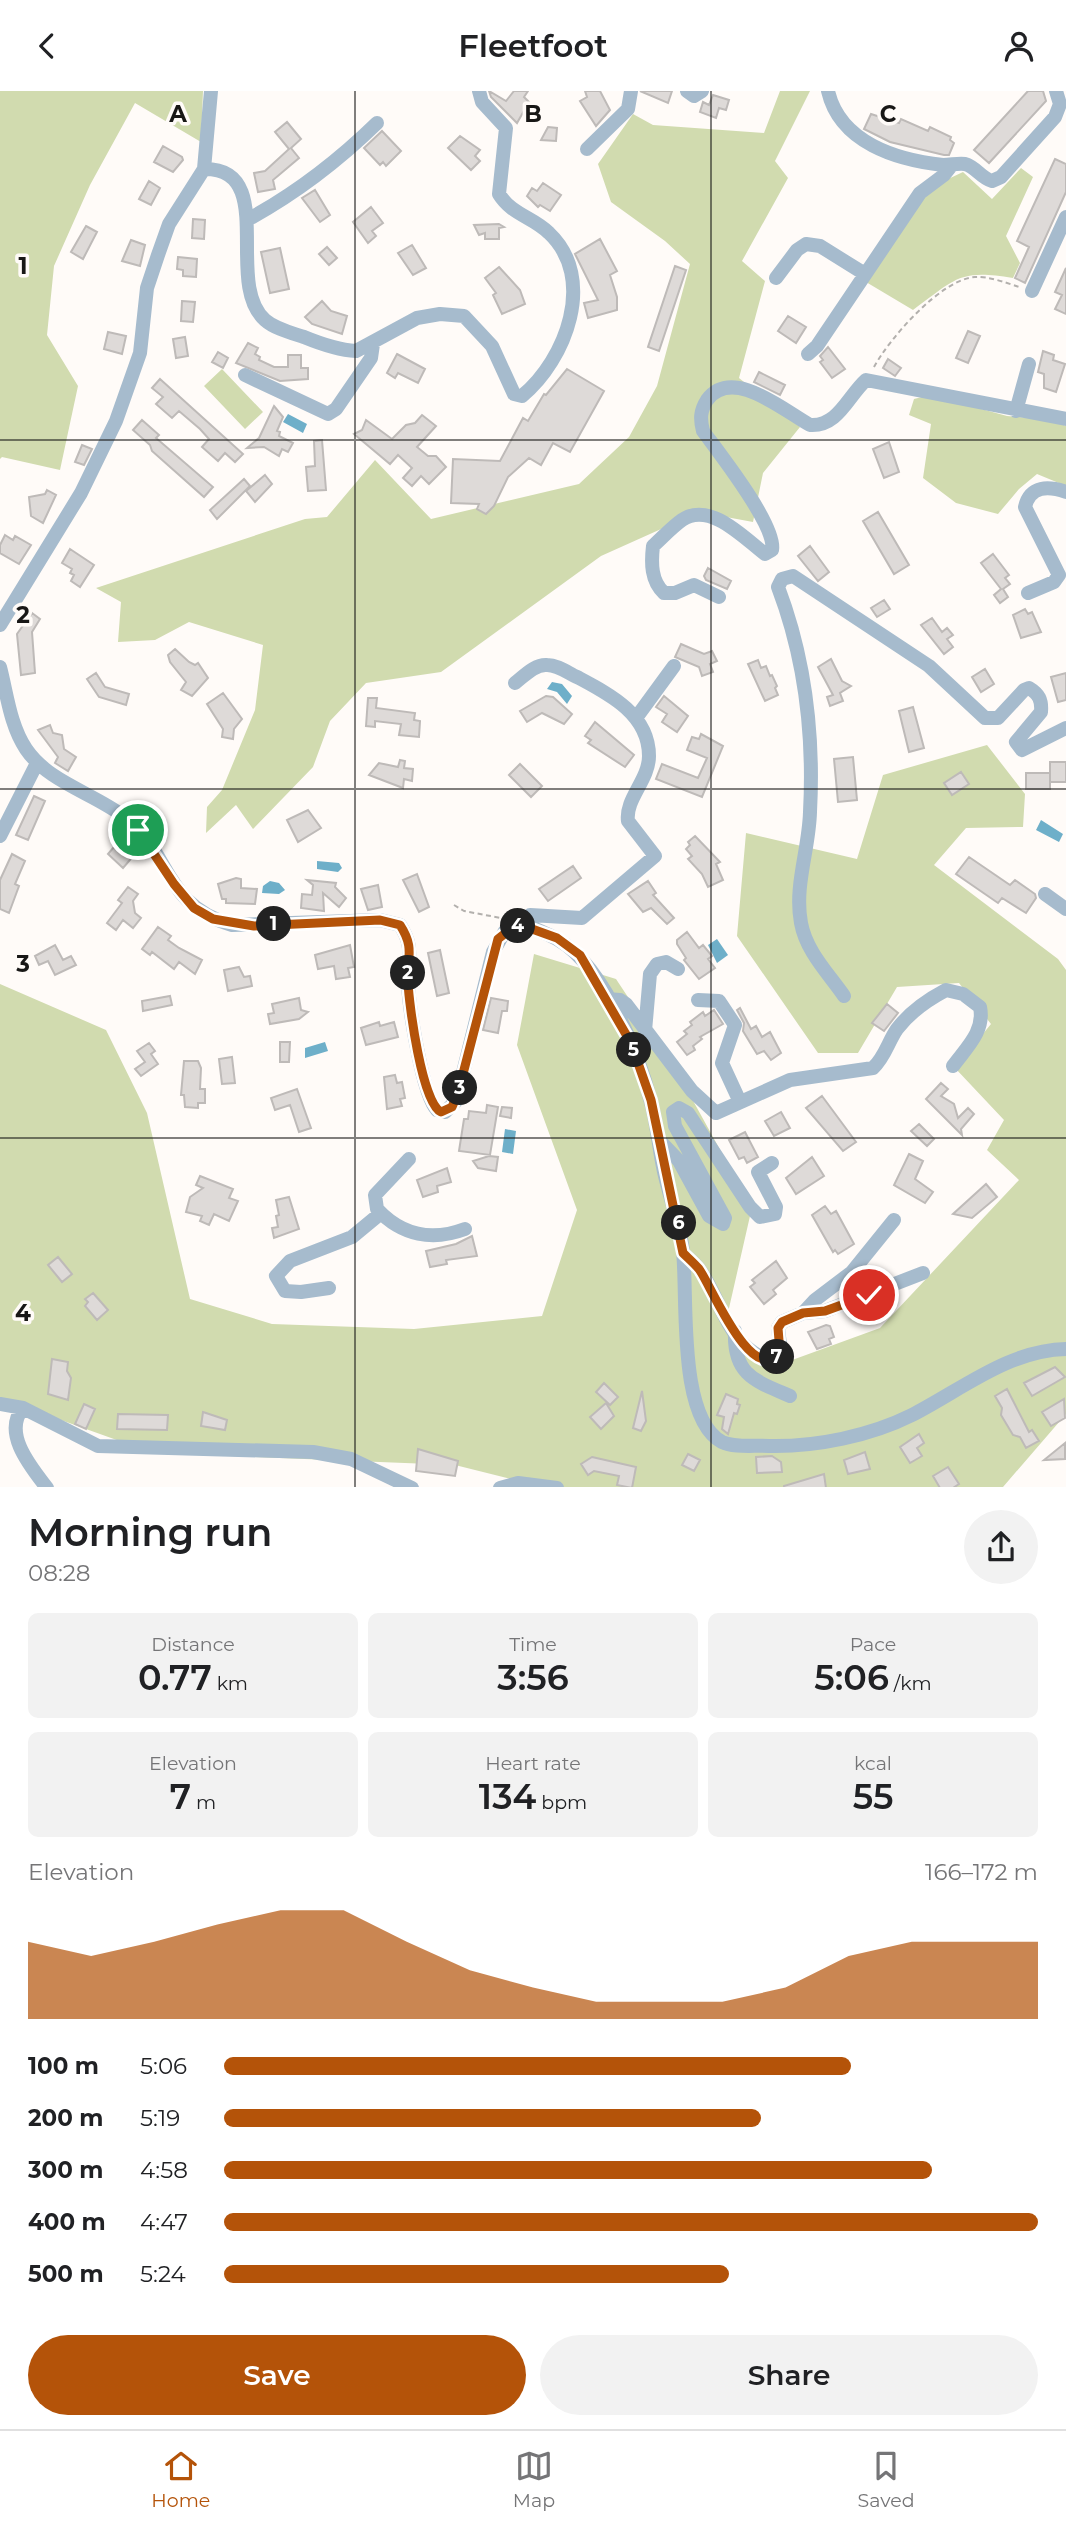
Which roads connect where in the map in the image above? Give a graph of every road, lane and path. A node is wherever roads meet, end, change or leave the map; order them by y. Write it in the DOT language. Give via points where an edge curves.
graph roads {
  1 [pos="211,91"];
  2 [pos="479,91"];
  3 [pos="631,91"];
  4 [pos="687,91"];
  5 [pos="702,91"];
  6 [pos="828,91"];
  7 [pos="1056,91"];
  8 [pos="377,123"];
  9 [pos="587,149"];
  10 [pos="952,165"];
  11 [pos="204,169"];
  12 [pos="1066,217"];
  13 [pos="247,220"];
  14 [pos="865,274"];
  15 [pos="776,278"];
  16 [pos="1032,291"];
  17 [pos="373,344"];
  18 [pos="808,354"];
  19 [pos="1029,364"];
  20 [pos="245,375"];
  21 [pos="866,380"];
  22 [pos="1016,411"];
  23 [pos="1066,419"];
  24 [pos="1066,492"];
  25 [pos="1028,593"];
  26 [pos="719,597"];
  27 [pos="0,625"];
  28 [pos="674,666"];
  29 [pos="0,667"];
  30 [pos="515,683"];
  31 [pos="636,718"];
  32 [pos="1066,728"];
  33 [pos="37,763"];
  34 [pos="0,836"];
  35 [pos="1045,894"];
  36 [pos="454,905"];
  37 [pos="1066,909"];
  38 [pos="517,926"];
  39 [pos="678,969"];
  40 [pos="844,996"];
  41 [pos="607,999"];
  42 [pos="698,1000"];
  43 [pos="645,1031"];
  44 [pos="953,1066"];
  45 [pos="740,1102"];
  46 [pos="660,1141"];
  47 [pos="409,1159"];
  48 [pos="772,1163"];
  49 [pos="381,1213"];
  50 [pos="894,1220"];
  51 [pos="466,1229"];
  52 [pos="683,1253"];
  53 [pos="923,1273"];
  54 [pos="329,1288"];
  55 [pos="803,1313"];
  56 [pos="735,1331"];
  57 [pos="1066,1349"];
  58 [pos="790,1396"];
  59 [pos="0,1404"];
  60 [pos="23,1408"];
  61 [pos="47,1487"];
  62 [pos="412,1487"];
  63 [pos="500,1487"];
  64 [pos="557,1487"];
  1 -- 11 [label="street"];
  2 -- 17 [label="street" via="482,102 506,128 499,194 516,213 550,233 570,266 573,308 568,329 534,386 522,395 514,394 492,346 464,316 416,318"];
  3 -- 9 [label="street" via="628,109"];
  4 -- 5 [label="street" via="694,96"];
  6 -- 10 [label="street" via="863,142 902,157"];
  7 -- 10 [label="street" via="1060,110 1000,177 992,181 962,163"];
  8 -- 13 [label="street" via="334,162"];
  10 -- 14 [label="street" via="920,193"];
  11 -- 13 [label="street" via="228,174 240,186"];
  11 -- 27 [label="street" via="169,224 158,255 147,288 140,353 116,421 81,493"];
  12 -- 16 [label="street"];
  13 -- 17 [label="street" via="248,288 265,321 346,351"];
  14 -- 15 [label="street" via="820,246 806,244"];
  14 -- 18 [label="street"];
  16 -- 21 [label="path" via="975,277 960,282 899,329"];
  17 -- 20 [label="street" via="372,358 337,409 328,414"];
  19 -- 22 [label="street"];
  21 -- 22 [label="street"];
  21 -- 26 [label="street" via="832,420 821,426 810,425 741,386 725,385 704,405 699,418 703,431 765,524 772,550 765,554 720,521 701,513 684,518 653,546 651,566 657,587 664,593 694,585"];
  22 -- 23 [label="street"];
  24 -- 25 [label="street" via="1045,487 1026,501 1059,575 1054,582"];
  28 -- 31 [label="street"];
  29 -- 33 [label="street" via="18,736"];
  30 -- 31 [label="street" via="539,666 556,667 607,693"];
  31 -- 38 [label="street" via="649,757 628,821 655,856 588,915 574,919 530,915"];
  32 -- 40 [label="street" via="1022,750 1016,742 1041,712 1036,692 1024,690 998,718 985,718 940,675 845,608 793,576 782,579 778,587 805,687 810,813 799,896 801,925 809,948"];
  33 -- 34 [label="street"];
  33 -- 38 [label="street" via="125,817 187,900 213,919 254,926 380,920 400,925 409,939 408,983 426,1087 433,1107 441,1112 456,1101 498,939"];
  35 -- 37 [label="street"];
  36 -- 38 [label="path"];
  38 -- 41 [label="street" via="571,946"];
  39 -- 43 [label="street" via="666,962 657,964 650,974"];
  41 -- 43 [label="street" via="624,1002"];
  41 -- 46 [label="street" via="631,1043"];
  42 -- 45 [label="street" via="719,1002 735,1025 722,1063"];
  43 -- 45 [label="street" via="711,1111 721,1113"];
  44 -- 45 [label="street" via="983,1020 980,1007 963,994 946,990 921,1004 905,1021 873,1068 790,1080"];
  46 -- 48 [label="street" via="678,1161 709,1216 723,1224 725,1218 675,1126 673,1112 679,1108 688,1113 760,1217 775,1214 776,1207 758,1173"];
  46 -- 52 [label="street"];
  47 -- 49 [label="street" via="375,1195"];
  49 -- 51 [label="street" via="404,1228 436,1238"];
  49 -- 54 [label="street" via="352,1237 290,1261 276,1276 285,1291"];
  50 -- 55 [label="street" via="852,1272"];
  52 -- 56 [label="street" via="700,1269 723,1317"];
  52 -- 57 [label="street" via="691,1388 710,1433 724,1443 780,1446 855,1435 912,1415 1021,1358"];
  53 -- 55 [label="street" via="825,1311"];
  55 -- 56 [label="street" via="782,1322 778,1328 780,1353 769,1360 760,1357"];
  56 -- 58 [label="street" via="734,1351 742,1369"];
  59 -- 60 [label="street"];
  60 -- 61 [label="street" via="14,1427 19,1445"];
  60 -- 62 [label="street" via="99,1446 313,1452 351,1459"];
  63 -- 64 [label="street" via="518,1483"];
}
